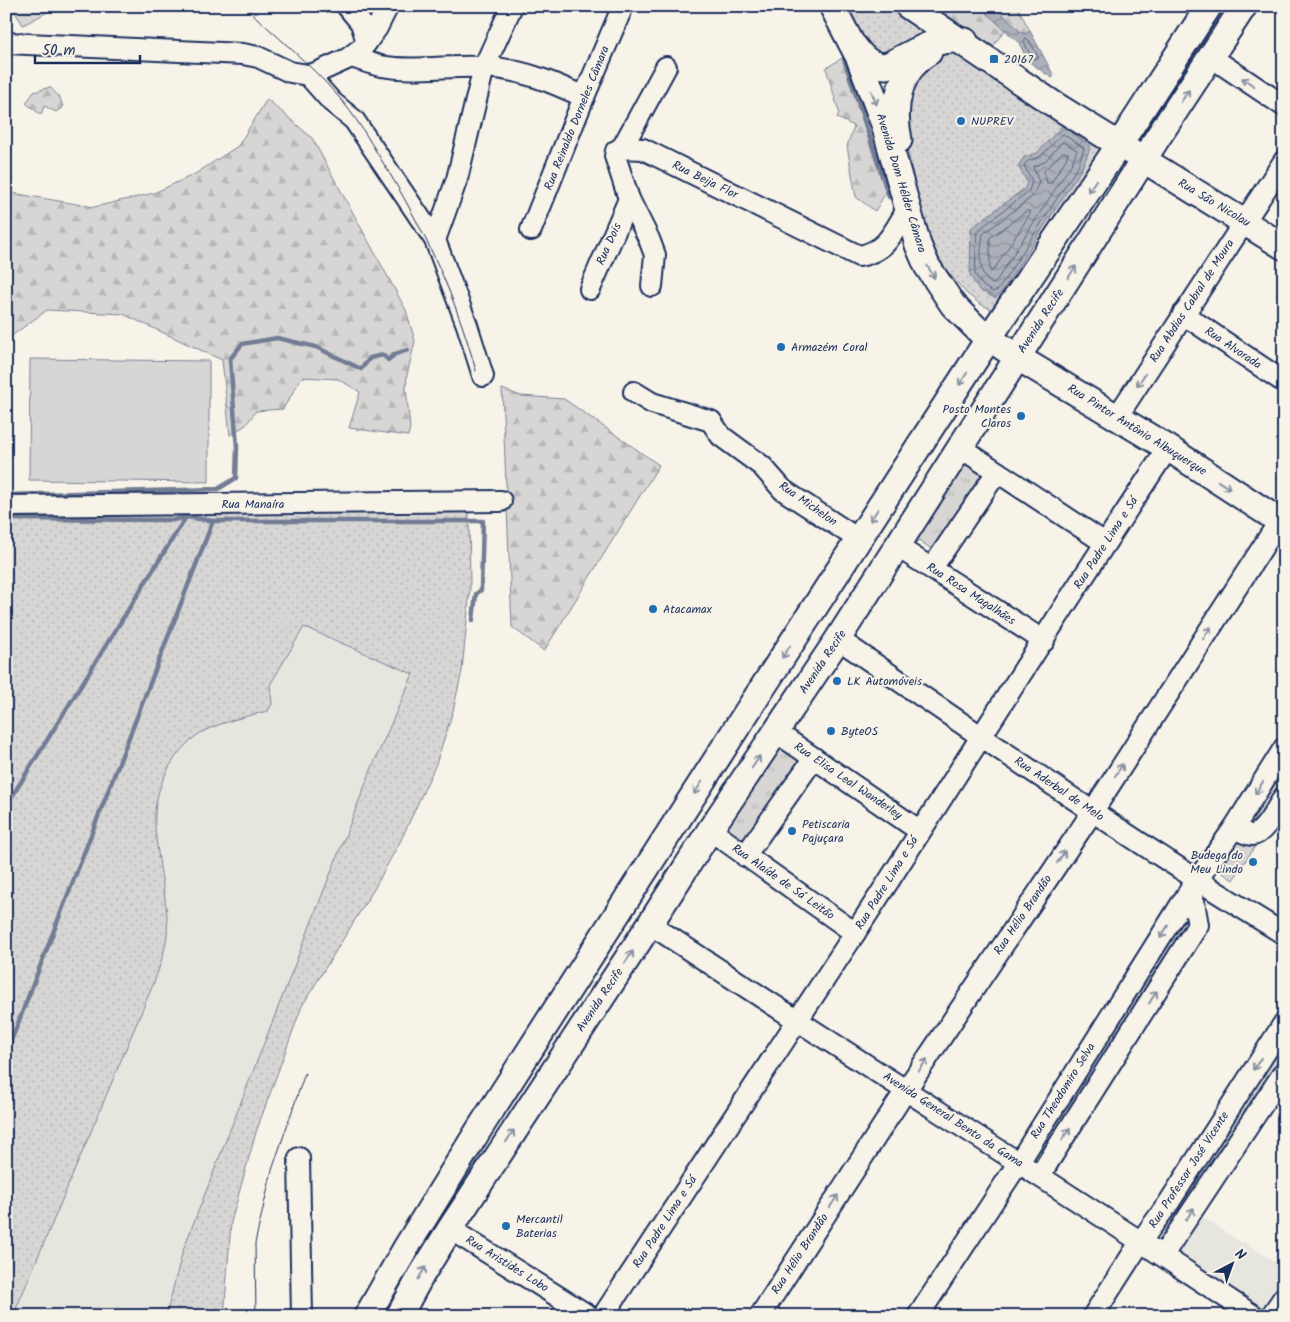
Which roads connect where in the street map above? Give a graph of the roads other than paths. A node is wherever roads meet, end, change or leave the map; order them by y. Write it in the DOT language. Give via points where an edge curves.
graph roads {
  1 [pos="347,6"];
  2 [pos="388,6"];
  3 [pos="512,6"];
  4 [pos="623,6"];
  5 [pos="832,6"];
  6 [pos="908,6"];
  7 [pos="1209,6"];
  8 [pos="1244,6"];
  9 [pos="850,39"];
  10 [pos="368,42"];
  11 [pos="6,43"];
  12 [pos="962,43"];
  13 [pos="351,57"];
  14 [pos="1211,57"];
  15 [pos="484,67"];
  16 [pos="666,67"];
  17 [pos="308,75"];
  18 [pos="584,97"];
  19 [pos="1284,106"];
  20 [pos="1123,140"];
  21 [pos="622,148"];
  22 [pos="1147,155"];
  23 [pos="1284,161"];
  24 [pos="629,199"];
  25 [pos="907,210"];
  26 [pos="1244,221"];
  27 [pos="531,230"];
  28 [pos="435,240"];
  29 [pos="1284,247"];
  30 [pos="652,286"];
  31 [pos="590,289"];
  32 [pos="1183,314"];
  33 [pos="989,338"];
  34 [pos="1017,357"];
  35 [pos="483,376"];
  36 [pos="1284,382"];
  37 [pos="634,392"];
  38 [pos="1117,417"];
  39 [pos="961,448"];
  40 [pos="1168,448"];
  41 [pos="997,472"];
  42 [pos="501,501"];
  43 [pos="6,506"];
  44 [pos="1282,520"];
  45 [pos="858,539"];
  46 [pos="1105,543"];
  47 [pos="898,547"];
  48 [pos="932,568"];
  49 [pos="838,639"];
  50 [pos="1044,641"];
  51 [pos="776,732"];
  52 [pos="981,736"];
  53 [pos="1284,748"];
  54 [pos="814,758"];
  55 [pos="1284,796"];
  56 [pos="1092,811"];
  57 [pos="1234,828"];
  58 [pos="710,830"];
  59 [pos="920,831"];
  60 [pos="745,856"];
  61 [pos="1193,885"];
  62 [pos="650,924"];
  63 [pos="856,933"];
  64 [pos="1284,934"];
  65 [pos="797,1021"];
  66 [pos="1284,1023"];
  67 [pos="1284,1072"];
  68 [pos="906,1090"];
  69 [pos="299,1158"];
  70 [pos="1019,1162"];
  71 [pos="1040,1175"];
  72 [pos="450,1229"];
  73 [pos="1141,1241"];
  74 [pos="1163,1255"];
  75 [pos="1284,1297"];
  76 [pos="302,1316"];
  77 [pos="367,1316"];
  78 [pos="399,1316"];
  79 [pos="589,1316"];
  80 [pos="603,1316"];
  81 [pos="760,1316"];
  82 [pos="918,1316"];
  83 [pos="1093,1316"];
  84 [pos="1254,1316"];
  85 [pos="1271,1316"];
  1 -- 10 [label="street" via="361,23"];
  2 -- 10 [label="street"];
  3 -- 15 [label="street"];
  4 -- 18 [label="street, Rua Reinaldo Dorneles Câmara"];
  5 -- 9 [label="main road, Avenida Dom Hélder Câmara"];
  6 -- 12 [label="main road"];
  7 -- 20 [label="main road"];
  8 -- 14 [label="main road, Avenida Recife"];
  9 -- 12 [label="main road, Avenida Dom Hélder Câmara" via="864,58 879,66 886,66 934,43"];
  9 -- 25 [label="main road, Avenida Dom Hélder Câmara, one-way" via="884,124"];
  10 -- 13 [label="street"];
  11 -- 17 [label="street" via="243,54 258,57 290,72"];
  12 -- 20 [label="main road"];
  12 -- 25 [label="main road" via="927,53 913,66 897,99 897,129"];
  13 -- 15 [label="street" via="379,66 402,68"];
  13 -- 17 [label="street"];
  19 -- 14 [label="street, one-way"];
  22 -- 14 [label="main road, Avenida Recife, one-way"];
  15 -- 18 [label="street" via="537,77"];
  15 -- 28 [label="street" via="457,178"];
  16 -- 21 [label="street"];
  17 -- 28 [label="street" via="332,102 354,120"];
  18 -- 27 [label="street, Rua Reinaldo Dorneles Câmara"];
  20 -- 22 [label="main road"];
  20 -- 33 [label="main road, one-way"];
  21 -- 24 [label="street" via="615,156"];
  21 -- 25 [label="street, Rua Beija Flor" via="643,149 859,256 883,246"];
  22 -- 26 [label="main road, Rua São Nicolau"];
  34 -- 22 [label="main road, Avenida Recife, one-way"];
  23 -- 26 [label="street, Rua Abdias Cabral de Moura"];
  24 -- 30 [label="street" via="655,255"];
  24 -- 31 [label="street, Rua Dois"];
  25 -- 33 [label="main road, Avenida Dom Hélder Câmara, one-way" via="918,245 939,285 953,305"];
  26 -- 29 [label="main road, Rua São Nicolau"];
  26 -- 32 [label="street, Rua Abdias Cabral de Moura"];
  28 -- 35 [label="street"];
  32 -- 36 [label="street, Rua Alvorada"];
  32 -- 38 [label="street, Rua Abdias Cabral de Moura, one-way"];
  33 -- 34 [label="main road, Rua Pintor Antônio Albuquerque"];
  33 -- 45 [label="main road, one-way"];
  34 -- 38 [label="main road, Rua Pintor Antônio Albuquerque"];
  34 -- 39 [label="main road, Avenida Recife"];
  37 -- 45 [label="street, Rua Michelon" via="652,403 710,421 721,436 762,466 783,490"];
  38 -- 40 [label="main road, Rua Pintor Antônio Albuquerque"];
  39 -- 41 [label="street"];
  39 -- 47 [label="main road, Avenida Recife"];
  40 -- 44 [label="main road, Rua Pintor Antônio Albuquerque, one-way"];
  40 -- 46 [label="street, Rua Padre Lima e Sá"];
  41 -- 46 [label="street"];
  41 -- 48 [label="street"];
  42 -- 43 [label="street, Rua Manaíra"];
  56 -- 44 [label="street, Rua Hélio Brandão, one-way"];
  45 -- 77 [label="main road, one-way" via="478,1131"];
  46 -- 50 [label="street, Rua Padre Lima e Sá"];
  47 -- 48 [label="street, Rua Rosa Magalhães"];
  47 -- 49 [label="main road, Avenida Recife"];
  48 -- 50 [label="street, Rua Rosa Magalhães"];
  49 -- 51 [label="main road, Avenida Recife"];
  49 -- 52 [label="street, Rua Aderbal de Melo"];
  50 -- 52 [label="street, Rua Padre Lima e Sá"];
  51 -- 54 [label="street, Rua Elisa Leal Wanderley"];
  58 -- 51 [label="main road, Avenida Recife, one-way"];
  52 -- 56 [label="street, Rua Aderbal de Melo"];
  52 -- 59 [label="street, Rua Padre Lima e Sá"];
  53 -- 57 [label="street, Rua Theodomiro Selva, one-way"];
  54 -- 59 [label="street, Rua Elisa Leal Wanderley"];
  54 -- 60 [label="street"];
  55 -- 57 [label="street" via="1258,834"];
  56 -- 61 [label="street, Rua Aderbal de Melo"];
  68 -- 56 [label="street, Rua Hélio Brandão, one-way"];
  57 -- 61 [label="street, Rua Theodomiro Selva"];
  58 -- 60 [label="street, Rua Alaíde de Sá Leitão"];
  58 -- 62 [label="main road, Avenida Recife"];
  59 -- 63 [label="street, Rua Padre Lima e Sá"];
  60 -- 63 [label="street, Rua Alaíde de Sá Leitão"];
  61 -- 64 [label="street, Rua Aderbal de Melo"];
  61 -- 70 [label="street, Rua Theodomiro Selva, one-way"];
  71 -- 61 [label="street, Rua Theodomiro Selva, one-way" via="1198,925"];
  62 -- 65 [label="street, Avenida General Bento da Gama"];
  72 -- 62 [label="main road, Avenida Recife, one-way"];
  63 -- 65 [label="street, Rua Padre Lima e Sá"];
  65 -- 68 [label="street, Avenida General Bento da Gama"];
  65 -- 80 [label="street, Rua Padre Lima e Sá"];
  66 -- 73 [label="street, Rua Professor José Vicente, one-way"];
  74 -- 67 [label="street, Rua Professor José Vicente, one-way"];
  68 -- 70 [label="street, Avenida General Bento da Gama"];
  81 -- 68 [label="street, Rua Hélio Brandão, one-way"];
  69 -- 76 [label="street"];
  70 -- 71 [label="street, Avenida General Bento da Gama"];
  70 -- 82 [label="street, Rua Theodomiro Selva"];
  71 -- 73 [label="street, Avenida General Bento da Gama"];
  78 -- 72 [label="main road, Avenida Recife, one-way"];
  72 -- 79 [label="street, Rua Aristides Lobo"];
  73 -- 74 [label="street, Avenida General Bento da Gama"];
  73 -- 83 [label="street, Rua Professor José Vicente"];
  74 -- 84 [label="street, Avenida General Bento da Gama"];
  75 -- 85 [label="street"];
}
